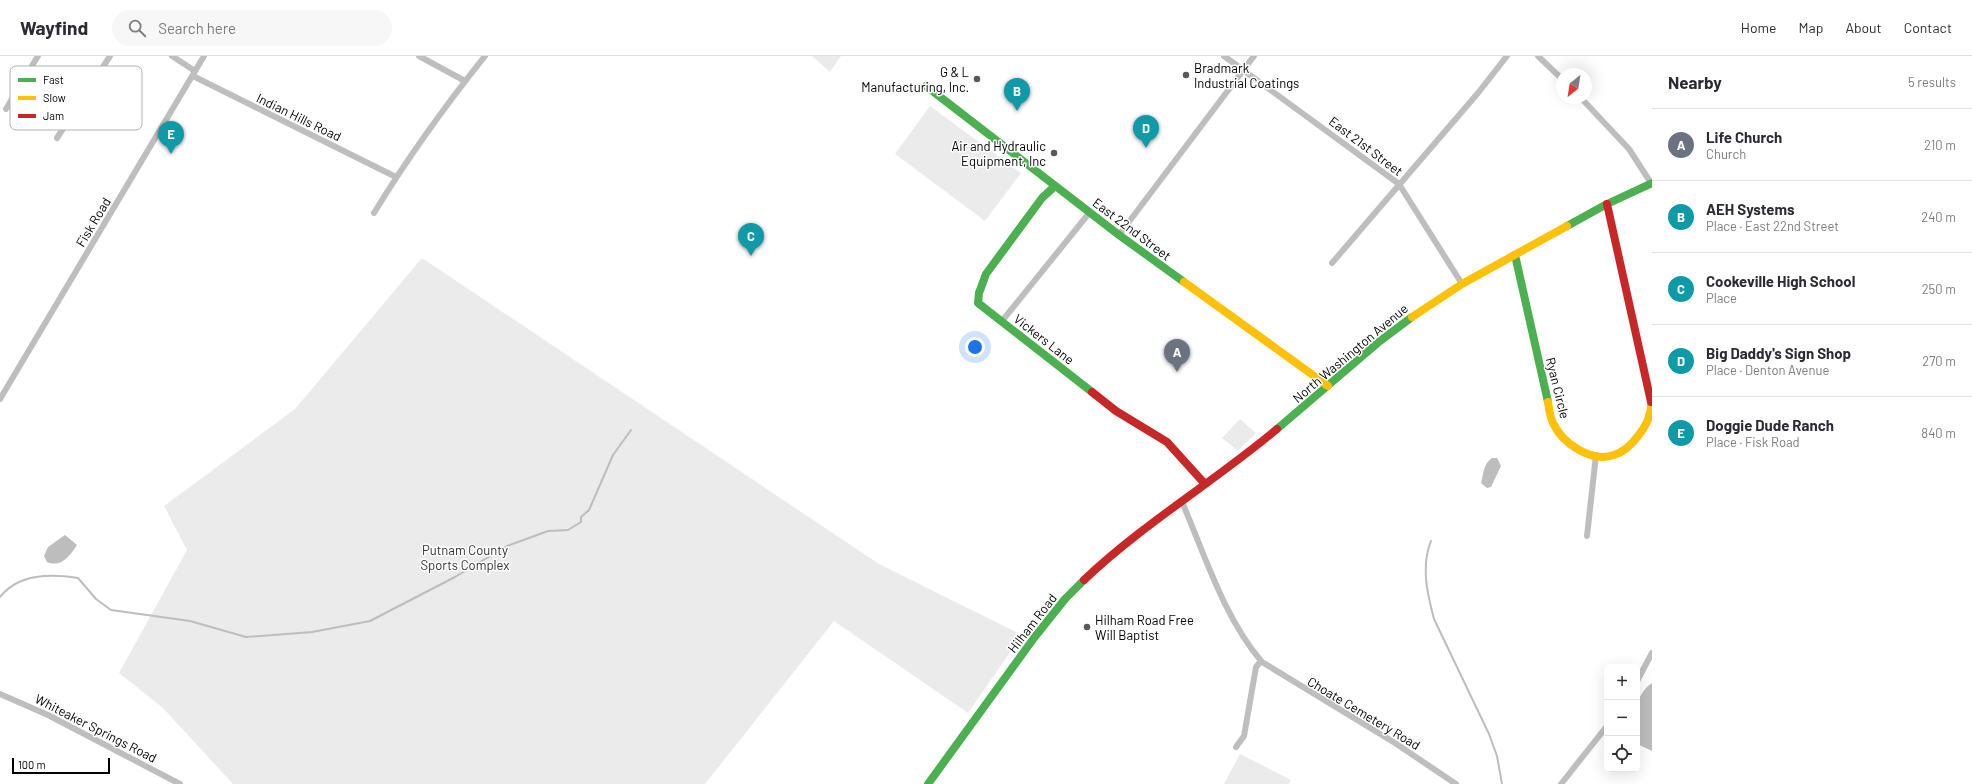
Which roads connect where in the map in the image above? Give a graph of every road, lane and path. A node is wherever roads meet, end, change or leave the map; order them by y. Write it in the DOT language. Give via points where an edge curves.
graph roads {
  1 [pos="38,56"];
  2 [pos="110,56"];
  3 [pos="172,56"];
  4 [pos="204,56"];
  5 [pos="419,56"];
  6 [pos="485,56"];
  7 [pos="1224,56"];
  8 [pos="1254,56"];
  9 [pos="1507,56"];
  10 [pos="1538,56"];
  11 [pos="32,66"];
  12 [pos="104,66"];
  13 [pos="1243,70"];
  14 [pos="194,73"];
  15 [pos="1556,73"];
  16 [pos="465,81"];
  17 [pos="926,86"];
  18 [pos="10,102"];
  19 [pos="1587,104"];
  20 [pos="6,109"];
  21 [pos="62,130"];
  22 [pos="57,138"];
  23 [pos="396,178"];
  24 [pos="1652,183"];
  25 [pos="1399,184"];
  26 [pos="1055,186"];
  27 [pos="1607,204"];
  28 [pos="1090,212"];
  29 [pos="374,213"];
  30 [pos="1119,235"];
  31 [pos="1515,255"];
  32 [pos="1332,263"];
  33 [pos="1462,284"];
  34 [pos="1002,321"];
  35 [pos="1328,386"];
  36 [pos="0,399"];
  37 [pos="1596,455"];
  38 [pos="1205,484"];
  39 [pos="1182,502"];
  40 [pos="1587,536"];
  41 [pos="1652,653"];
  42 [pos="1261,661"];
  43 [pos="1640,675"];
  44 [pos="0,694"];
  45 [pos="1604,730"];
  46 [pos="1236,747"];
  47 [pos="180,784"];
  48 [pos="928,784"];
  49 [pos="1456,784"];
  50 [pos="1561,784"];
  1 -- 11 [label="street"];
  2 -- 12 [label="street"];
  3 -- 14 [label="street, Indian Hills Road"];
  4 -- 14 [label="street, Fisk Road"];
  5 -- 16 [label="street"];
  6 -- 16 [label="street"];
  7 -- 13 [label="street, East 21st Street"];
  8 -- 13 [label="street"];
  9 -- 25 [label="street"];
  10 -- 15 [label="street"];
  13 -- 25 [label="street, East 21st Street"];
  13 -- 30 [label="street"];
  14 -- 23 [label="street, Indian Hills Road"];
  14 -- 36 [label="street, Fisk Road"];
  16 -- 23 [label="street"];
  17 -- 26 [label="street, East 22nd Street"];
  18 -- 20 [label="street"];
  19 -- 24 [label="street" via="1629,149"];
  21 -- 22 [label="street"];
  23 -- 29 [label="street"];
  24 -- 27 [label="street, North Washington Avenue"];
  25 -- 32 [label="street"];
  25 -- 33 [label="street, East 21st Street"];
  26 -- 28 [label="street, East 22nd Street"];
  26 -- 34 [label="street, Vickers Lane" via="1042,198 986,274 978,303"];
  27 -- 31 [label="street, North Washington Avenue"];
  27 -- 37 [label="street, Ryan Circle" via="1651,407 1646,425 1624,451 1612,456"];
  28 -- 30 [label="street, East 22nd Street"];
  28 -- 34 [label="street"];
  30 -- 35 [label="street, East 22nd Street"];
  31 -- 33 [label="street, North Washington Avenue"];
  31 -- 37 [label="street, Ryan Circle" via="1552,422 1566,441"];
  33 -- 35 [label="street, North Washington Avenue" via="1380,341"];
  34 -- 38 [label="street, Vickers Lane" via="1116,411 1167,442"];
  35 -- 38 [label="street, North Washington Avenue" via="1240,460"];
  37 -- 40 [label="street"];
  38 -- 39 [label="street, North Washington Avenue"];
  39 -- 42 [label="street, Choate Cemetery Road" via="1231,616 1249,647"];
  39 -- 48 [label="street, Hilham Road" via="1139,532 1065,600 1034,638"];
  41 -- 43 [label="street"];
  42 -- 46 [label="street" via="1256,667 1244,736"];
  42 -- 49 [label="street, Choate Cemetery Road" via="1395,743"];
  44 -- 47 [label="street, Whiteaker Springs Road" via="48,715"];
  45 -- 50 [label="street"];
}
